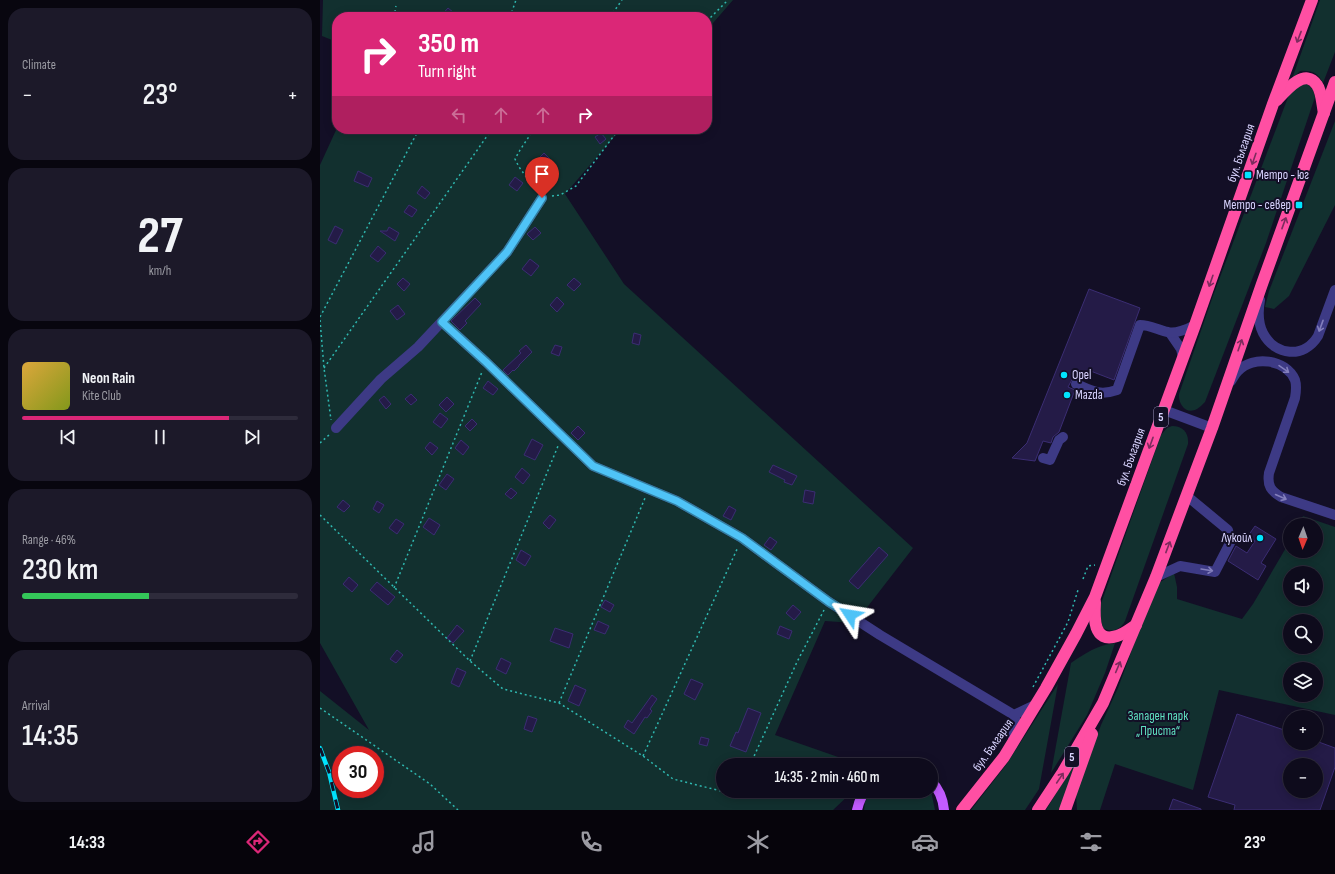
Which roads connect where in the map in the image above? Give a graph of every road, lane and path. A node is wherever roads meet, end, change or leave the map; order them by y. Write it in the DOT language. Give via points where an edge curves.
graph roads {
  1 [pos="516,0"];
  2 [pos="622,0"];
  3 [pos="728,0"];
  4 [pos="1312,0"];
  5 [pos="396,6"];
  6 [pos="395,12"];
  7 [pos="512,12"];
  8 [pos="614,12"];
  9 [pos="712,16"];
  10 [pos="1335,82"];
  11 [pos="1273,104"];
  12 [pos="1324,114"];
  13 [pos="416,134"];
  14 [pos="488,134"];
  15 [pos="531,134"];
  16 [pos="615,134"];
  17 [pos="542,198"];
  18 [pos="1262,284"];
  19 [pos="1335,290"];
  20 [pos="320,319"];
  21 [pos="442,322"];
  22 [pos="1195,325"];
  23 [pos="1170,333"];
  24 [pos="1183,357"];
  25 [pos="486,362"];
  26 [pos="324,368"];
  27 [pos="1076,384"];
  28 [pos="1222,397"];
  29 [pos="1164,410"];
  30 [pos="336,428"];
  31 [pos="1212,428"];
  32 [pos="562,436"];
  33 [pos="1063,437"];
  34 [pos="320,443"];
  35 [pos="1043,458"];
  36 [pos="649,489"];
  37 [pos="1187,496"];
  38 [pos="320,515"];
  39 [pos="1335,515"];
  40 [pos="742,538"];
  41 [pos="1088,566"];
  42 [pos="1156,576"];
  43 [pos="1083,579"];
  44 [pos="394,588"];
  45 [pos="1078,590"];
  46 [pos="1095,596"];
  47 [pos="829,602"];
  48 [pos="1136,625"];
  49 [pos="470,661"];
  50 [pos="1032,690"];
  51 [pos="559,703"];
  52 [pos="1103,703"];
  53 [pos="1037,704"];
  54 [pos="320,708"];
  55 [pos="1014,715"];
  56 [pos="1010,748"];
  57 [pos="643,756"];
  58 [pos="753,758"];
  59 [pos="1073,788"];
  60 [pos="716,790"];
  61 [pos="938,790"];
  62 [pos="861,798"];
  63 [pos="458,810"];
  64 [pos="857,810"];
  65 [pos="944,810"];
  66 [pos="962,810"];
  67 [pos="1038,810"];
  68 [pos="1065,810"];
  69 [pos="1071,810"];
  1 -- 7 [label="path"];
  2 -- 8 [label="path"];
  3 -- 9 [label="path"];
  4 -- 11 [label="highway, бул. България / 5, one-way"];
  5 -- 6 [label="path"];
  10 -- 12 [label="highway, 5"];
  11 -- 12 [label="highway" via="1292,85 1305,78 1318,86"];
  11 -- 22 [label="highway, бул. България / 5, one-way"];
  18 -- 12 [label="highway, 5, one-way"];
  13 -- 20 [label="path"];
  14 -- 26 [label="path"];
  15 -- 17 [label="path" via="515,159"];
  16 -- 17 [label="path" via="576,186 560,195"];
  17 -- 21 [label="street" via="507,252"];
  19 -- 18 [label="street, one-way" via="1314,342 1308,348 1291,352 1275,347 1263,334 1258,315"];
  28 -- 18 [label="highway, 5, one-way"];
  20 -- 26 [label="path"];
  21 -- 25 [label="street"];
  21 -- 30 [label="street" via="381,379"];
  22 -- 23 [label="street"];
  22 -- 24 [label="highway, бул. България / 5"];
  23 -- 24 [label="street" via="1181,349"];
  23 -- 27 [label="street" via="1140,325 1117,390 1098,393"];
  24 -- 29 [label="highway, бул. България / 5"];
  25 -- 32 [label="street"];
  25 -- 44 [label="path"];
  26 -- 30 [label="path" via="331,423"];
  28 -- 31 [label="highway, 5"];
  28 -- 39 [label="street, one-way" via="1237,372 1245,366 1271,362 1289,371 1297,388 1269,473 1269,487 1273,493 1282,497"];
  29 -- 31 [label="street"];
  29 -- 46 [label="highway, бул. България / 5, one-way"];
  30 -- 34 [label="path"];
  31 -- 37 [label="highway, 5"];
  32 -- 36 [label="street" via="593,466"];
  32 -- 49 [label="path"];
  33 -- 35 [label="street" via="1059,440 1050,460"];
  36 -- 40 [label="street" via="677,501"];
  36 -- 51 [label="path"];
  42 -- 37 [label="highway, 5, one-way"];
  42 -- 37 [label="street, one-way" via="1180,566 1215,572 1230,543 1228,530"];
  38 -- 44 [label="path"];
  40 -- 47 [label="street"];
  40 -- 57 [label="path"];
  41 -- 43 [label="path"];
  42 -- 48 [label="highway, 5"];
  44 -- 49 [label="path"];
  45 -- 50 [label="path" via="1068,622"];
  46 -- 48 [label="highway" via="1094,620 1099,633 1104,636 1116,636"];
  46 -- 53 [label="highway, бул. България / 5"];
  47 -- 55 [label="street"];
  47 -- 58 [label="path" via="797,662"];
  52 -- 48 [label="highway, 5, one-way"];
  49 -- 51 [label="path" via="503,689"];
  51 -- 57 [label="path"];
  52 -- 59 [label="highway"];
  67 -- 52 [label="highway, 5, one-way" via="1064,772"];
  53 -- 55 [label="street"];
  53 -- 56 [label="highway, бул. България / 5"];
  54 -- 63 [label="path" via="430,784"];
  55 -- 56 [label="street" via="1016,729"];
  56 -- 66 [label="highway, бул. България / 5"];
  57 -- 60 [label="path" via="673,779"];
  59 -- 68 [label="highway"];
  59 -- 69 [label="street"];
  61 -- 65 [label="main road"];
  62 -- 64 [label="main road"];
}
